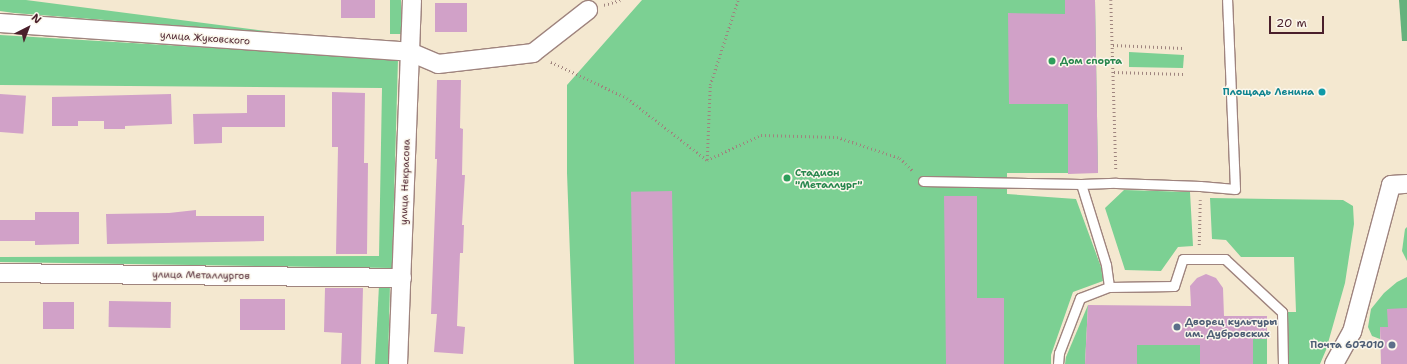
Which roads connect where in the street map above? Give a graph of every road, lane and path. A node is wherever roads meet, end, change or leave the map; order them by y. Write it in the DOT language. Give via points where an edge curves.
graph roads {
  1 [pos="412,0"];
  2 [pos="738,0"];
  3 [pos="1111,0"];
  4 [pos="1227,0"];
  5 [pos="588,10"];
  6 [pos="0,23"];
  7 [pos="1113,45"];
  8 [pos="1184,48"];
  9 [pos="410,52"];
  10 [pos="532,53"];
  11 [pos="1114,72"];
  12 [pos="1183,74"];
  13 [pos="707,160"];
  14 [pos="923,182"];
  15 [pos="1116,183"];
  16 [pos="1081,184"];
  17 [pos="1399,184"];
  18 [pos="1200,186"];
  19 [pos="1199,259"];
  20 [pos="0,273"];
  21 [pos="402,278"];
  22 [pos="1109,286"];
  23 [pos="398,364"];
  24 [pos="1058,364"];
  25 [pos="1283,364"];
  26 [pos="1334,364"];
  1 -- 9 [label="street, улица Некрасова"];
  2 -- 13 [label="path" via="710,86"];
  3 -- 7 [label="path"];
  4 -- 18 [label="lane" via="1235,189"];
  5 -- 10 [label="street"];
  6 -- 9 [label="street, улица Жуковского"];
  7 -- 8 [label="path"];
  7 -- 11 [label="path"];
  9 -- 10 [label="street, улица Жуковского" via="438,64"];
  9 -- 21 [label="street, улица Некрасова"];
  10 -- 13 [label="path" via="627,98"];
  11 -- 12 [label="path"];
  11 -- 15 [label="path"];
  13 -- 14 [label="path" via="761,135 837,137 900,158"];
  14 -- 16 [label="lane"];
  15 -- 16 [label="lane"];
  15 -- 18 [label="lane"];
  16 -- 22 [label="lane" via="1106,265"];
  17 -- 26 [label="street" via="1352,332"];
  18 -- 19 [label="path"];
  19 -- 22 [label="lane" via="1183,259 1174,286"];
  19 -- 25 [label="lane" via="1225,259 1282,312"];
  20 -- 21 [label="street, улица Металлургов"];
  21 -- 23 [label="street, улица Некрасова"];
  22 -- 24 [label="lane" via="1080,298 1059,353"];
}
